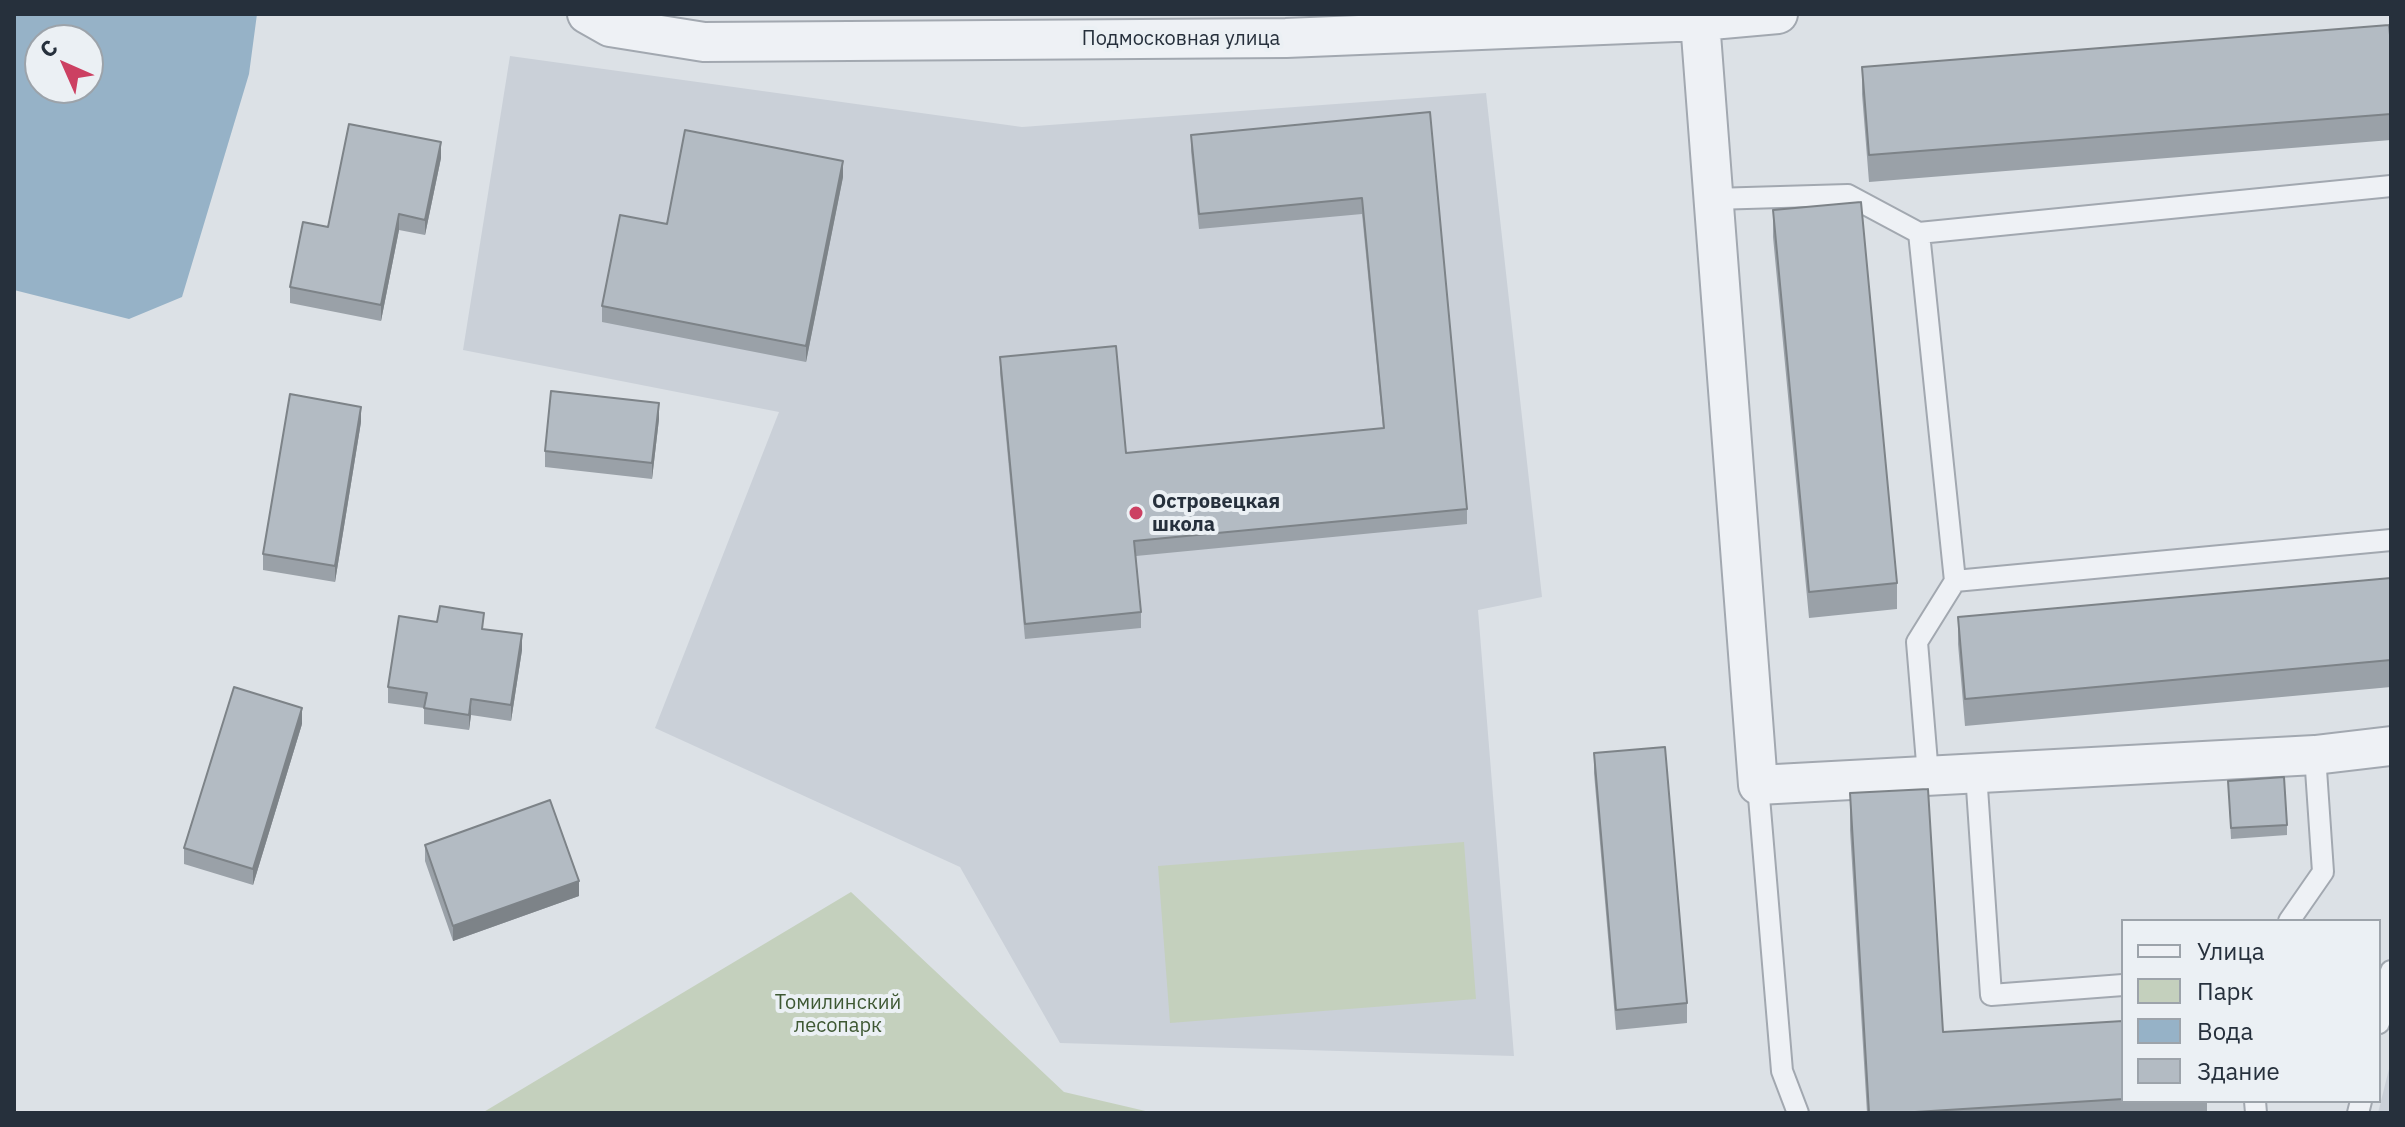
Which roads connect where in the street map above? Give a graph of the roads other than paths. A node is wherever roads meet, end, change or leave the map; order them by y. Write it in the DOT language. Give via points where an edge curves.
graph roads {
  1 [pos="587,14"];
  2 [pos="1778,14"];
  3 [pos="1700,21"];
  4 [pos="1378,24"];
  5 [pos="1285,26"];
  6 [pos="2391,186"];
  7 [pos="1713,199"];
  8 [pos="1919,233"];
  9 [pos="2391,540"];
  10 [pos="1955,581"];
  11 [pos="2391,746"];
  12 [pos="2315,755"];
  13 [pos="1976,773"];
  14 [pos="1928,775"];
  15 [pos="1758,785"];
  16 [pos="2290,919"];
  17 [pos="2391,971"];
  18 [pos="2121,985"];
  19 [pos="2381,1014"];
  20 [pos="1798,1113"];
  1 -- 5 [label="street, Подмосковная улица" via="610,27 704,42"];
  2 -- 3 [label="street, Подмосковная улица"];
  3 -- 4 [label="street, Подмосковная улица"];
  3 -- 7 [label="street"];
  4 -- 5 [label="street, Подмосковная улица"];
  6 -- 8 [label="lane"];
  7 -- 8 [label="lane" via="1848,195"];
  7 -- 15 [label="street"];
  8 -- 10 [label="lane"];
  9 -- 10 [label="lane"];
  10 -- 14 [label="lane" via="1917,642"];
  11 -- 12 [label="street"];
  12 -- 13 [label="street"];
  12 -- 16 [label="lane" via="2323,872"];
  13 -- 14 [label="street"];
  13 -- 18 [label="lane" via="1991,995"];
  14 -- 15 [label="street"];
  15 -- 20 [label="lane" via="1782,1071"];
  17 -- 19 [label="lane"];
}
